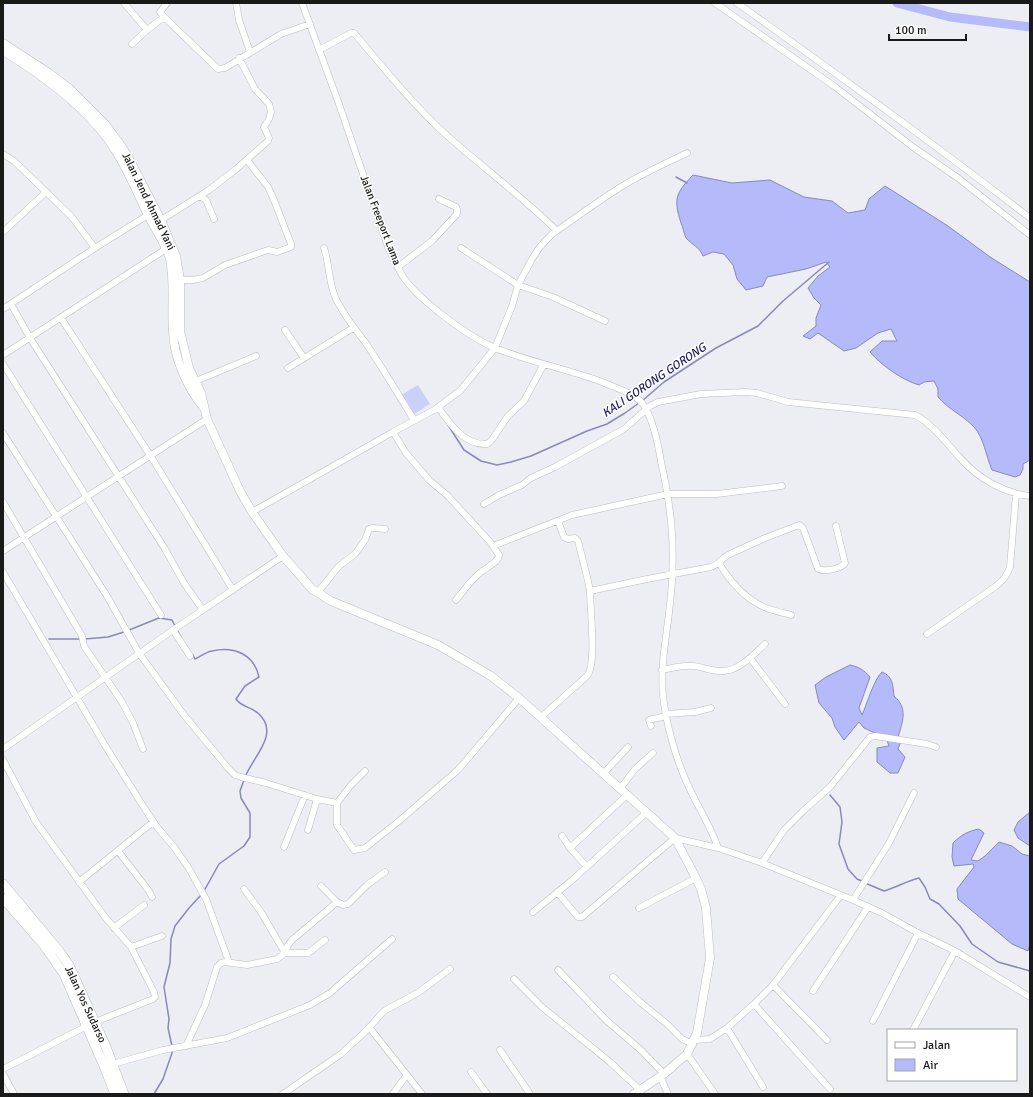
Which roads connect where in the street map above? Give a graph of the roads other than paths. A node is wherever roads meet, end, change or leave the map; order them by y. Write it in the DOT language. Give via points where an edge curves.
graph roads {
  1 [pos="124,3"];
  2 [pos="167,3"];
  3 [pos="236,3"];
  4 [pos="302,3"];
  5 [pos="715,3"];
  6 [pos="737,3"];
  7 [pos="164,17"];
  8 [pos="310,24"];
  9 [pos="147,30"];
  10 [pos="3,43"];
  11 [pos="132,44"];
  12 [pos="3,50"];
  13 [pos="319,50"];
  14 [pos="250,52"];
  15 [pos="239,58"];
  16 [pos="47,76"];
  17 [pos="687,153"];
  18 [pos="3,154"];
  19 [pos="247,160"];
  20 [pos="46,192"];
  21 [pos="200,196"];
  22 [pos="439,199"];
  23 [pos="148,215"];
  24 [pos="1030,218"];
  25 [pos="214,219"];
  26 [pos="161,220"];
  27 [pos="3,232"];
  28 [pos="555,233"];
  29 [pos="1030,235"];
  30 [pos="95,248"];
  31 [pos="169,248"];
  32 [pos="324,248"];
  33 [pos="461,248"];
  34 [pos="398,267"];
  35 [pos="180,280"];
  36 [pos="518,285"];
  37 [pos="11,304"];
  38 [pos="3,310"];
  39 [pos="61,318"];
  40 [pos="605,321"];
  41 [pos="353,328"];
  42 [pos="286,330"];
  43 [pos="30,338"];
  44 [pos="495,348"];
  45 [pos="3,355"];
  46 [pos="256,356"];
  47 [pos="304,358"];
  48 [pos="3,364"];
  49 [pos="544,364"];
  50 [pos="288,368"];
  51 [pos="196,381"];
  52 [pos="436,408"];
  53 [pos="645,408"];
  54 [pos="205,410"];
  55 [pos="207,418"];
  56 [pos="414,420"];
  57 [pos="392,432"];
  58 [pos="3,433"];
  59 [pos="150,455"];
  60 [pos="118,476"];
  61 [pos="782,486"];
  62 [pos="668,494"];
  63 [pos="1016,494"];
  64 [pos="1030,496"];
  65 [pos="86,497"];
  66 [pos="3,502"];
  67 [pos="484,504"];
  68 [pos="252,512"];
  69 [pos="56,516"];
  70 [pos="558,521"];
  71 [pos="836,526"];
  72 [pos="385,529"];
  73 [pos="24,538"];
  74 [pos="493,546"];
  75 [pos="3,551"];
  76 [pos="283,556"];
  77 [pos="718,563"];
  78 [pos="3,572"];
  79 [pos="672,574"];
  80 [pos="233,590"];
  81 [pos="590,591"];
  82 [pos="318,592"];
  83 [pos="456,600"];
  84 [pos="203,610"];
  85 [pos="161,615"];
  86 [pos="791,615"];
  87 [pos="175,629"];
  88 [pos="927,634"];
  89 [pos="765,644"];
  90 [pos="140,653"];
  91 [pos="190,656"];
  92 [pos="750,658"];
  93 [pos="662,670"];
  94 [pos="105,678"];
  95 [pos="78,698"];
  96 [pos="519,698"];
  97 [pos="785,704"];
  98 [pos="711,708"];
  99 [pos="666,715"];
  100 [pos="540,718"];
  101 [pos="651,726"];
  102 [pos="628,747"];
  103 [pos="936,747"];
  104 [pos="3,749"];
  105 [pos="143,749"];
  106 [pos="652,753"];
  107 [pos="3,760"];
  108 [pos="365,771"];
  109 [pos="603,774"];
  110 [pos="620,789"];
  111 [pos="914,793"];
  112 [pos="305,795"];
  113 [pos="627,795"];
  114 [pos="317,799"];
  115 [pos="337,803"];
  116 [pos="646,813"];
  117 [pos="153,822"];
  118 [pos="308,830"];
  119 [pos="562,836"];
  120 [pos="675,838"];
  121 [pos="284,847"];
  122 [pos="570,848"];
  123 [pos="718,848"];
  124 [pos="118,850"];
  125 [pos="762,863"];
  126 [pos="587,867"];
  127 [pos="385,872"];
  128 [pos="696,878"];
  129 [pos="78,882"];
  130 [pos="3,884"];
  131 [pos="321,886"];
  132 [pos="244,889"];
  133 [pos="557,892"];
  134 [pos="841,895"];
  135 [pos="152,897"];
  136 [pos="3,898"];
  137 [pos="853,900"];
  138 [pos="337,902"];
  139 [pos="144,905"];
  140 [pos="868,907"];
  141 [pos="639,908"];
  142 [pos="533,912"];
  143 [pos="114,928"];
  144 [pos="918,933"];
  145 [pos="162,936"];
  146 [pos="392,939"];
  147 [pos="325,940"];
  148 [pos="46,942"];
  149 [pos="131,947"];
  150 [pos="955,951"];
  151 [pos="285,953"];
  152 [pos="229,962"];
  153 [pos="450,969"];
  154 [pos="558,970"];
  155 [pos="613,977"];
  156 [pos="514,980"];
  157 [pos="773,985"];
  158 [pos="813,991"];
  159 [pos="1030,997"];
  160 [pos="754,1004"];
  161 [pos="873,1021"];
  162 [pos="91,1024"];
  163 [pos="369,1027"];
  164 [pos="727,1028"];
  165 [pos="914,1029"];
  166 [pos="827,1040"];
  167 [pos="694,1042"];
  168 [pos="186,1046"];
  169 [pos="500,1050"];
  170 [pos="687,1054"];
  171 [pos="112,1064"];
  172 [pos="3,1069"];
  173 [pos="471,1072"];
  174 [pos="3,1074"];
  175 [pos="662,1075"];
  176 [pos="406,1076"];
  177 [pos="763,1087"];
  178 [pos="830,1089"];
  179 [pos="637,1092"];
  180 [pos="14,1094"];
  181 [pos="115,1094"];
  182 [pos="124,1094"];
  183 [pos="283,1094"];
  184 [pos="392,1094"];
  185 [pos="422,1094"];
  186 [pos="487,1094"];
  187 [pos="530,1094"];
  188 [pos="668,1094"];
  189 [pos="715,1094"];
  1 -- 9 [label="street"];
  2 -- 7 [label="street" via="160,11"];
  3 -- 14 [label="street"];
  4 -- 8 [label="street, Jalan Freeport Lama"];
  5 -- 29 [label="street" via="834,86"];
  6 -- 24 [label="street" via="892,114"];
  7 -- 9 [label="street"];
  7 -- 15 [label="street" via="218,69 223,69"];
  8 -- 13 [label="street, Jalan Freeport Lama"];
  8 -- 14 [label="street" via="282,34"];
  9 -- 11 [label="street"];
  10 -- 16 [label="main road, Jalan Jend Ahmad Yani"];
  12 -- 16 [label="main road, Jalan Jend Ahmad Yani"];
  13 -- 28 [label="street" via="354,33 380,65 443,132 534,208"];
  13 -- 34 [label="street, Jalan Freeport Lama" via="388,247"];
  14 -- 15 [label="street"];
  15 -- 19 [label="street" via="255,89 268,102 271,112 264,127 268,141"];
  16 -- 23 [label="main road, Jalan Jend Ahmad Yani" via="87,115 108,140"];
  16 -- 26 [label="main road, Jalan Jend Ahmad Yani" via="69,88 105,124 122,147"];
  17 -- 28 [label="street" via="625,185"];
  18 -- 20 [label="street" via="14,161"];
  19 -- 21 [label="street"];
  19 -- 35 [label="street" via="268,188 291,247 277,252 268,250 225,265 204,278"];
  20 -- 27 [label="street"];
  20 -- 30 [label="street" via="71,216"];
  21 -- 25 [label="street" via="206,200"];
  21 -- 26 [label="street"];
  22 -- 34 [label="street" via="456,207 457,214 432,241"];
  23 -- 30 [label="street"];
  23 -- 31 [label="main road, Jalan Jend Ahmad Yani"];
  26 -- 31 [label="main road, Jalan Jend Ahmad Yani"];
  28 -- 36 [label="street" via="532,259"];
  30 -- 37 [label="street"];
  31 -- 35 [label="main road, Jalan Jend Ahmad Yani" via="176,256"];
  31 -- 39 [label="street"];
  31 -- 54 [label="main road, Jalan Jend Ahmad Yani" via="173,333 177,352 195,397"];
  32 -- 41 [label="street" via="328,258 328,275 332,290"];
  33 -- 36 [label="street"];
  34 -- 44 [label="street, Jalan Freeport Lama" via="412,287 431,305 472,336"];
  35 -- 51 [label="main road, Jalan Jend Ahmad Yani" via="180,331 189,368"];
  36 -- 40 [label="street" via="553,297"];
  36 -- 44 [label="street"];
  37 -- 38 [label="street"];
  37 -- 43 [label="street"];
  39 -- 43 [label="street"];
  39 -- 59 [label="street"];
  41 -- 47 [label="street"];
  41 -- 56 [label="street"];
  42 -- 47 [label="street"];
  43 -- 45 [label="street"];
  43 -- 60 [label="street"];
  44 -- 49 [label="street, Jalan Freeport Lama"];
  44 -- 52 [label="street" via="460,390"];
  46 -- 51 [label="street"];
  47 -- 50 [label="street"];
  48 -- 65 [label="street"];
  49 -- 52 [label="street" via="524,401 508,416 487,444 464,438"];
  49 -- 53 [label="street, Jalan Freeport Lama" via="623,390 635,397"];
  51 -- 54 [label="main road, Jalan Jend Ahmad Yani"];
  52 -- 56 [label="street"];
  53 -- 62 [label="street" via="658,443"];
  53 -- 63 [label="street" via="658,402 701,394 733,392 757,394 788,402 915,415 923,419 980,475"];
  53 -- 67 [label="street" via="624,429"];
  54 -- 55 [label="main road, Jalan Jend Ahmad Yani"];
  55 -- 59 [label="street"];
  55 -- 68 [label="main road, Jalan Jend Ahmad Yani"];
  56 -- 57 [label="street"];
  57 -- 68 [label="street"];
  57 -- 74 [label="street" via="429,480 448,496"];
  58 -- 69 [label="street"];
  59 -- 60 [label="street"];
  59 -- 80 [label="street"];
  60 -- 65 [label="street"];
  60 -- 84 [label="street"];
  61 -- 62 [label="street" via="717,494"];
  62 -- 70 [label="street" via="580,513"];
  62 -- 79 [label="street" via="672,525"];
  63 -- 64 [label="street"];
  63 -- 88 [label="street" via="1008,573 996,586"];
  65 -- 69 [label="street"];
  65 -- 85 [label="street"];
  66 -- 73 [label="street"];
  68 -- 76 [label="main road, Jalan Jend Ahmad Yani"];
  69 -- 73 [label="street"];
  69 -- 90 [label="street"];
  70 -- 74 [label="street"];
  70 -- 81 [label="street" via="564,537 575,538 578,541"];
  71 -- 77 [label="street" via="845,563 842,566 822,571 818,569 801,526 765,538 726,556"];
  72 -- 82 [label="street" via="369,529 355,554 339,566"];
  73 -- 75 [label="street"];
  73 -- 94 [label="street" via="82,636 84,646"];
  74 -- 83 [label="street" via="499,558 480,572"];
  76 -- 80 [label="street"];
  76 -- 82 [label="main road, Jalan Jend Ahmad Yani" via="300,577"];
  77 -- 79 [label="street" via="711,567"];
  77 -- 86 [label="street" via="729,578 752,600"];
  78 -- 95 [label="street"];
  79 -- 81 [label="street"];
  79 -- 93 [label="street" via="671,603"];
  80 -- 84 [label="street"];
  81 -- 100 [label="street" via="591,671"];
  82 -- 96 [label="main road, Jalan Jend Ahmad Yani" via="331,601 438,646 491,676"];
  84 -- 87 [label="street"];
  87 -- 90 [label="street"];
  87 -- 91 [label="street"];
  89 -- 92 [label="street"];
  90 -- 94 [label="street"];
  90 -- 112 [label="street" via="184,715 235,775"];
  92 -- 93 [label="street" via="725,671 692,666"];
  92 -- 97 [label="street"];
  93 -- 99 [label="street"];
  94 -- 95 [label="street"];
  94 -- 105 [label="street" via="122,702"];
  95 -- 104 [label="street"];
  95 -- 117 [label="street"];
  96 -- 100 [label="main road, Jalan Jend Ahmad Yani"];
  96 -- 115 [label="street" via="458,770 364,848 354,850 347,842 338,825"];
  98 -- 99 [label="street"];
  99 -- 101 [label="street" via="650,720"];
  99 -- 123 [label="street" via="687,784"];
  100 -- 109 [label="main road, Jalan Jend Ahmad Yani"];
  102 -- 109 [label="street"];
  103 -- 125 [label="street" via="875,736 868,739 830,787 784,830"];
  106 -- 110 [label="street" via="635,769"];
  107 -- 129 [label="street" via="33,818"];
  108 -- 115 [label="street"];
  109 -- 110 [label="main road, Jalan Jend Ahmad Yani"];
  110 -- 113 [label="main road, Jalan Jend Ahmad Yani"];
  111 -- 137 [label="street" via="889,843"];
  112 -- 114 [label="street"];
  112 -- 121 [label="street"];
  113 -- 116 [label="main road, Jalan Jend Ahmad Yani"];
  113 -- 122 [label="street"];
  114 -- 115 [label="street"];
  114 -- 118 [label="street"];
  116 -- 120 [label="main road, Jalan Jend Ahmad Yani"];
  116 -- 126 [label="street"];
  117 -- 124 [label="street"];
  117 -- 152 [label="street" via="178,852 206,899"];
  119 -- 122 [label="street"];
  120 -- 123 [label="street"];
  120 -- 128 [label="main road"];
  120 -- 133 [label="street" via="582,917 578,918"];
  122 -- 126 [label="street"];
  123 -- 125 [label="street"];
  124 -- 129 [label="street"];
  124 -- 135 [label="street"];
  125 -- 134 [label="street"];
  126 -- 133 [label="street"];
  127 -- 138 [label="street" via="348,904"];
  128 -- 141 [label="street"];
  128 -- 167 [label="main road" via="706,908 710,958"];
  129 -- 143 [label="street"];
  130 -- 148 [label="highway, Jalan Yos Sudarso"];
  131 -- 138 [label="street"];
  132 -- 151 [label="street"];
  133 -- 142 [label="street"];
  134 -- 137 [label="street"];
  134 -- 157 [label="street"];
  136 -- 148 [label="highway, Jalan Yos Sudarso"];
  137 -- 140 [label="street"];
  138 -- 151 [label="street" via="292,940"];
  139 -- 143 [label="street"];
  140 -- 144 [label="street"];
  140 -- 158 [label="street"];
  143 -- 149 [label="street"];
  144 -- 150 [label="street"];
  144 -- 161 [label="street"];
  145 -- 149 [label="street"];
  146 -- 168 [label="street" via="322,999 226,1038"];
  147 -- 151 [label="street" via="308,953"];
  148 -- 162 [label="highway, Jalan Yos Sudarso"];
  149 -- 162 [label="street" via="155,997"];
  150 -- 159 [label="street"];
  150 -- 165 [label="street"];
  151 -- 152 [label="street" via="277,959 258,963"];
  152 -- 168 [label="street" via="223,962 217,967"];
  153 -- 163 [label="street" via="419,992 384,1011"];
  154 -- 175 [label="street" via="608,1021 642,1051"];
  155 -- 167 [label="street" via="682,1039"];
  156 -- 179 [label="street" via="542,1007 610,1062"];
  157 -- 160 [label="street"];
  157 -- 166 [label="street"];
  160 -- 164 [label="street"];
  160 -- 178 [label="street"];
  162 -- 171 [label="highway, Jalan Yos Sudarso"];
  162 -- 172 [label="street"];
  162 -- 181 [label="highway, Jalan Yos Sudarso"];
  163 -- 176 [label="street"];
  163 -- 183 [label="street" via="330,1063"];
  164 -- 167 [label="street" via="708,1040"];
  164 -- 177 [label="street"];
  167 -- 170 [label="main road"];
  168 -- 171 [label="street"];
  169 -- 187 [label="street"];
  170 -- 175 [label="main road"];
  170 -- 189 [label="street"];
  171 -- 182 [label="highway, Jalan Yos Sudarso"];
  173 -- 186 [label="street"];
  174 -- 180 [label="street"];
  175 -- 179 [label="main road"];
  175 -- 188 [label="street"];
  176 -- 184 [label="street"];
  176 -- 185 [label="street"];
}
